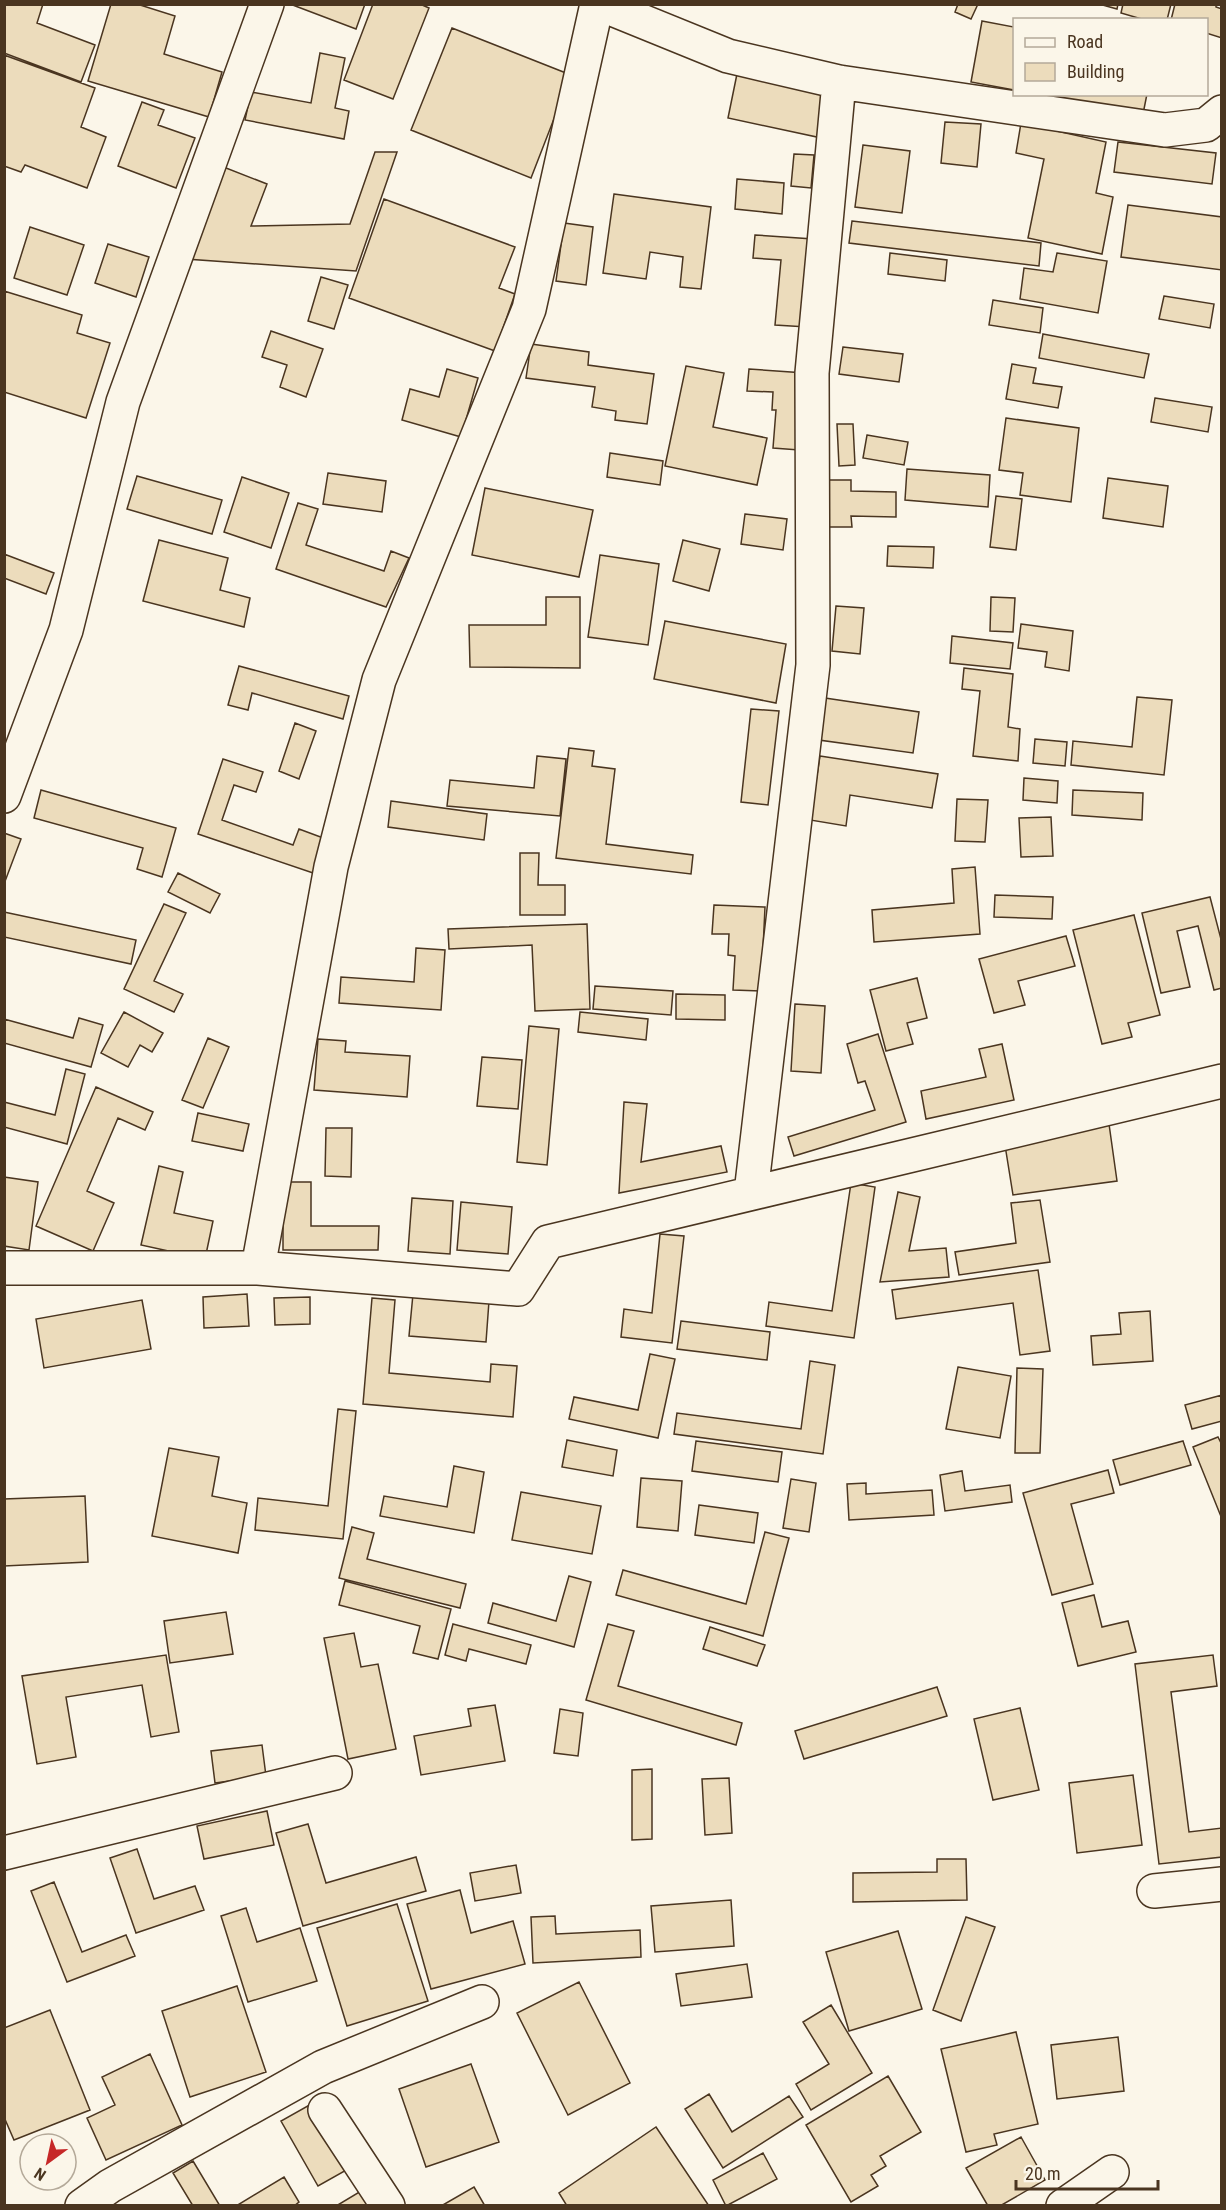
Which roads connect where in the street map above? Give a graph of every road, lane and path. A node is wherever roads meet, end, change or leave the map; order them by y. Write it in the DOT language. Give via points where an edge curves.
graph roads {
  1 [pos="267,4"];
  2 [pos="599,4"];
  3 [pos="839,82"];
  4 [pos="1221,112"];
  5 [pos="4,796"];
  6 [pos="1221,1081"];
  7 [pos="751,1193"];
  8 [pos="4,1268"];
  9 [pos="258,1268"];
  10 [pos="335,1773"];
  11 [pos="4,1853"];
  12 [pos="1221,1884"];
  13 [pos="1154,1891"];
  14 [pos="482,2002"];
  15 [pos="325,2110"];
  16 [pos="1112,2172"];
  17 [pos="82,2205"];
  18 [pos="388,2205"];
  19 [pos="1063,2205"];
  1 -- 5 [label="street" via="123,402 66,630"];
  2 -- 3 [label="street" via="728,56"];
  2 -- 9 [label="street" via="530,309 379,680 331,867"];
  3 -- 4 [label="street" via="1165,130 1206,125"];
  3 -- 7 [label="street" via="812,373 813,665"];
  6 -- 7 [label="street"];
  7 -- 9 [label="street" via="548,1242 518,1289"];
  8 -- 9 [label="street"];
  10 -- 11 [label="street"];
  12 -- 13 [label="street"];
  14 -- 17 [label="street" via="323,2067"];
  15 -- 18 [label="street"];
  16 -- 19 [label="street"];
}
